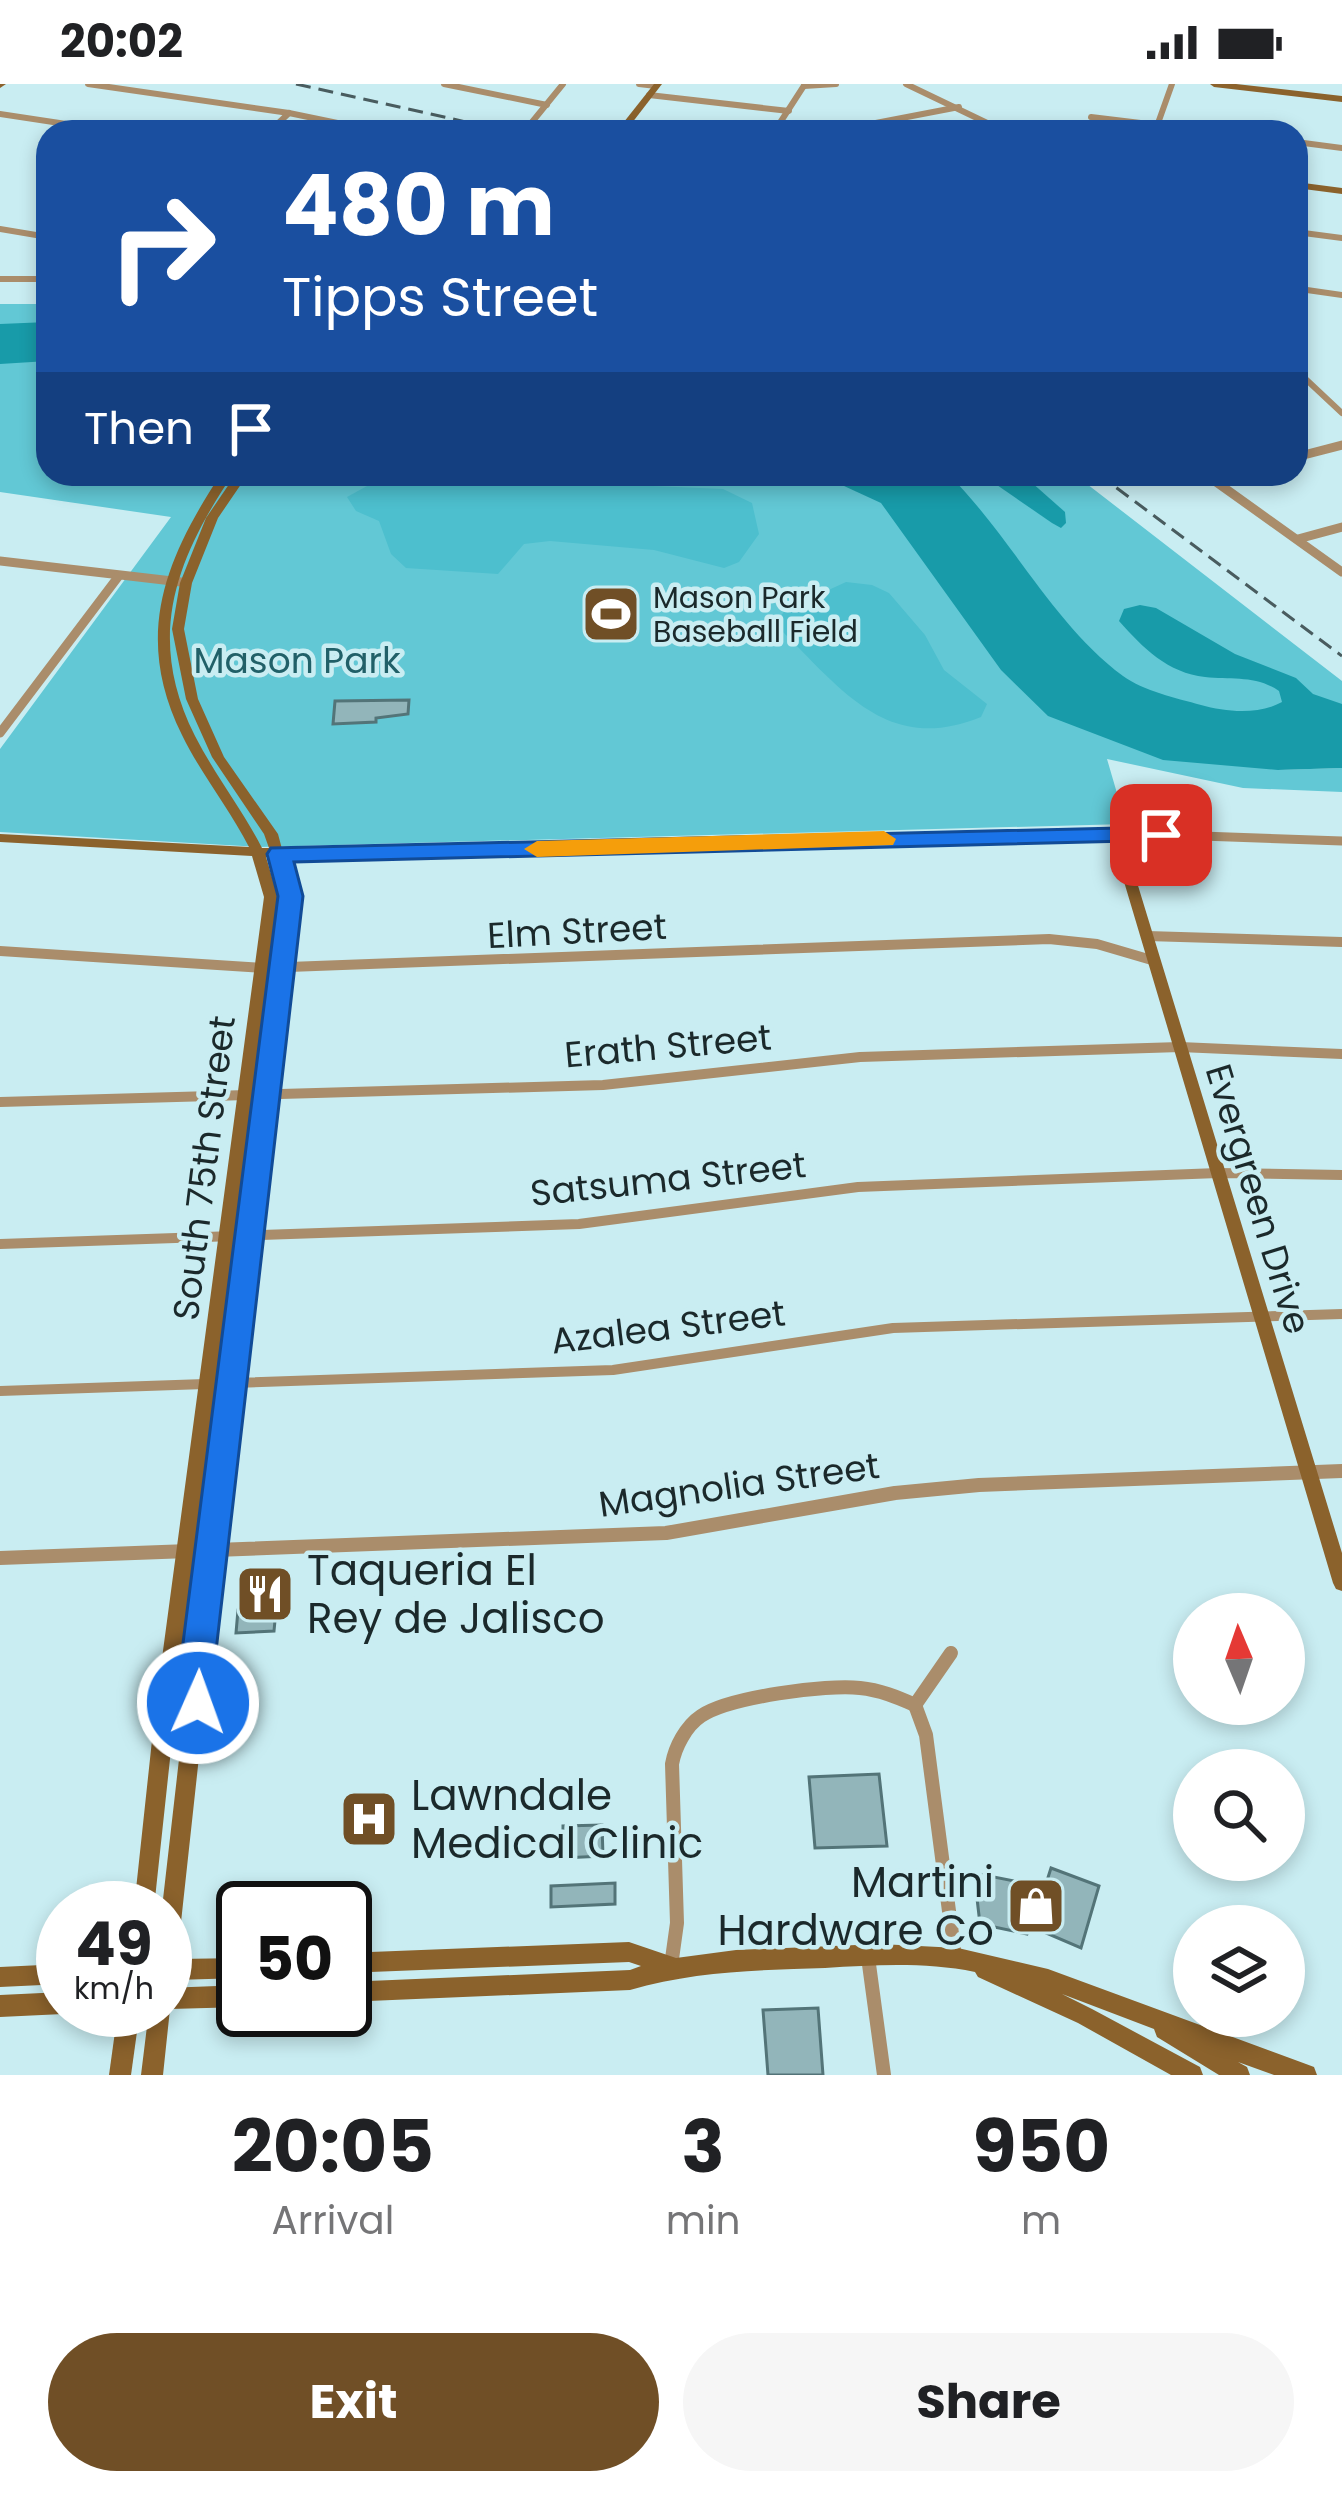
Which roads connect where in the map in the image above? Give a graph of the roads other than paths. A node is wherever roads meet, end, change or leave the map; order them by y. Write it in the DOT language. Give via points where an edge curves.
graph roads {
  1 [pos="88,84"];
  2 [pos="444,84"];
  3 [pos="563,84"];
  4 [pos="639,84"];
  5 [pos="836,84"];
  6 [pos="906,84"];
  7 [pos="1172,84"];
  8 [pos="1214,84"];
  9 [pos="805,85"];
  10 [pos="654,88"];
  11 [pos="1342,99"];
  12 [pos="547,105"];
  13 [pos="959,107"];
  14 [pos="789,112"];
  15 [pos="289,113"];
  16 [pos="0,114"];
  17 [pos="1090,117"];
  18 [pos="40,120"];
  19 [pos="282,120"];
  20 [pos="323,120"];
  21 [pos="534,120"];
  22 [pos="629,120"];
  23 [pos="783,120"];
  24 [pos="891,120"];
  25 [pos="983,120"];
  26 [pos="1106,120"];
  27 [pos="1159,120"];
  28 [pos="1308,144"];
  29 [pos="1342,148"];
  30 [pos="1308,187"];
  31 [pos="1342,191"];
  32 [pos="0,229"];
  33 [pos="1308,234"];
  34 [pos="36,235"];
  35 [pos="1342,238"];
  36 [pos="0,279"];
  37 [pos="36,279"];
  38 [pos="1308,290"];
  39 [pos="1342,295"];
  40 [pos="1308,386"];
  41 [pos="1342,413"];
  42 [pos="1342,445"];
  43 [pos="1308,454"];
  44 [pos="218,486"];
  45 [pos="234,486"];
  46 [pos="1221,486"];
  47 [pos="1342,527"];
  48 [pos="1298,539"];
  49 [pos="0,561"];
  50 [pos="1342,572"];
  51 [pos="118,577"];
  52 [pos="177,582"];
  53 [pos="192,699"];
  54 [pos="173,703"];
  55 [pos="0,734"];
  56 [pos="1116,833"];
  57 [pos="0,838"];
  58 [pos="1342,841"];
  59 [pos="256,852"];
  60 [pos="279,854"];
  61 [pos="1147,936"];
  62 [pos="1342,942"];
  63 [pos="0,951"];
  64 [pos="1155,962"];
  65 [pos="262,968"];
  66 [pos="282,968"];
  67 [pos="1180,1047"];
  68 [pos="1342,1054"];
  69 [pos="243,1095"];
  70 [pos="263,1095"];
  71 [pos="0,1102"];
  72 [pos="1218,1173"];
  73 [pos="1342,1175"];
  74 [pos="250,1235"];
  75 [pos="228,1236"];
  76 [pos="0,1244"];
  77 [pos="1342,1314"];
  78 [pos="1261,1315"];
  79 [pos="234,1383"];
  80 [pos="210,1384"];
  81 [pos="0,1391"];
  82 [pos="1308,1471"];
  83 [pos="1342,1471"];
  84 [pos="187,1551"];
  85 [pos="212,1551"];
  86 [pos="0,1558"];
  87 [pos="1342,1583"];
  88 [pos="951,1653"];
  89 [pos="915,1705"];
  90 [pos="147,1881"];
  91 [pos="175,1881"];
  92 [pos="868,1957"];
  93 [pos="955,1957"];
  94 [pos="372,1962"];
  95 [pos="671,1966"];
  96 [pos="36,1975"];
  97 [pos="0,1977"];
  98 [pos="372,1991"];
  99 [pos="1125,2003"];
  100 [pos="36,2004"];
  101 [pos="0,2006"];
  102 [pos="125,2037"];
  103 [pos="157,2037"];
  104 [pos="120,2075"];
  105 [pos="152,2075"];
  106 [pos="884,2075"];
  107 [pos="1192,2075"];
  108 [pos="1239,2075"];
  109 [pos="1306,2075"];
  1 -- 15 [label="street"];
  2 -- 12 [label="street"];
  3 -- 12 [label="street"];
  4 -- 10 [label="street"];
  5 -- 9 [label="street"];
  6 -- 13 [label="street"];
  7 -- 27 [label="street"];
  8 -- 11 [label="main road"];
  9 -- 14 [label="street"];
  10 -- 14 [label="street"];
  10 -- 22 [label="main road"];
  12 -- 21 [label="street"];
  13 -- 24 [label="street"];
  13 -- 25 [label="street"];
  14 -- 23 [label="street"];
  15 -- 19 [label="street"];
  15 -- 20 [label="street"];
  16 -- 18 [label="street"];
  17 -- 26 [label="street"];
  28 -- 29 [label="street"];
  30 -- 31 [label="main road"];
  32 -- 34 [label="street"];
  33 -- 35 [label="street"];
  36 -- 37 [label="street"];
  38 -- 39 [label="street"];
  40 -- 41 [label="street"];
  42 -- 43 [label="street"];
  44 -- 52 [label="main road, South 75th Street" via="196,516"];
  45 -- 52 [label="main road, South 75th Street"];
  46 -- 48 [label="street"];
  47 -- 48 [label="street"];
  48 -- 50 [label="street"];
  49 -- 51 [label="street"];
  51 -- 52 [label="street"];
  51 -- 55 [label="street"];
  52 -- 53 [label="main road, South 75th Street"];
  52 -- 54 [label="main road, South 75th Street" via="161,630"];
  53 -- 54 [label="main road"];
  53 -- 60 [label="main road, South 75th Street"];
  54 -- 59 [label="main road, South 75th Street"];
  56 -- 58 [label="street"];
  56 -- 60 [label="main road"];
  56 -- 61 [label="main road, Evergreen Drive"];
  57 -- 59 [label="main road"];
  59 -- 60 [label="main road"];
  59 -- 65 [label="main road, South 75th Street" via="271,897"];
  60 -- 66 [label="main road, South 75th Street" via="290,896"];
  61 -- 62 [label="street"];
  61 -- 64 [label="main road, Evergreen Drive"];
  63 -- 65 [label="street, Elm Street"];
  64 -- 66 [label="street, Elm Street" via="1049,939"];
  64 -- 67 [label="main road, Evergreen Drive"];
  65 -- 66 [label="street, Elm Street"];
  65 -- 69 [label="main road, South 75th Street"];
  66 -- 70 [label="main road, South 75th Street"];
  67 -- 68 [label="street, Erath Street"];
  67 -- 70 [label="street, Erath Street" via="860,1057 603,1085"];
  67 -- 72 [label="main road, Evergreen Drive"];
  69 -- 70 [label="street, Erath Street"];
  69 -- 71 [label="street, Erath Street"];
  69 -- 75 [label="main road, South 75th Street"];
  70 -- 74 [label="main road, South 75th Street"];
  72 -- 73 [label="street, Satsuma Street"];
  72 -- 74 [label="street, Satsuma Street" via="858,1187 579,1224"];
  72 -- 78 [label="main road, Evergreen Drive"];
  74 -- 75 [label="street, Satsuma Street"];
  74 -- 79 [label="main road, South 75th Street"];
  75 -- 76 [label="street, Satsuma Street"];
  75 -- 80 [label="main road, South 75th Street"];
  77 -- 78 [label="street, Azalea Street"];
  78 -- 79 [label="street, Azalea Street" via="893,1328 614,1370"];
  78 -- 82 [label="main road, Evergreen Drive"];
  79 -- 80 [label="street, Azalea Street"];
  79 -- 85 [label="main road, South 75th Street"];
  80 -- 81 [label="street, Azalea Street"];
  80 -- 84 [label="main road, South 75th Street"];
  82 -- 83 [label="street, Magnolia Street"];
  82 -- 85 [label="street, Magnolia Street" via="958,1486 666,1533"];
  82 -- 87 [label="main road, Evergreen Drive"];
  84 -- 85 [label="street, Magnolia Street"];
  84 -- 86 [label="street, Magnolia Street"];
  84 -- 90 [label="main road, South 75th Street"];
  85 -- 91 [label="main road, South 75th Street"];
  88 -- 89 [label="street"];
  89 -- 93 [label="street"];
  89 -- 95 [label="street" via="888,1690 824,1685 700,1716 672,1764"];
  92 -- 93 [label="main road"];
  92 -- 95 [label="main road"];
  92 -- 106 [label="street"];
  93 -- 99 [label="main road"];
  93 -- 107 [label="main road"];
  94 -- 95 [label="main road" via="629,1952"];
  95 -- 98 [label="main road" via="630,1980"];
  96 -- 97 [label="main road"];
  99 -- 108 [label="main road"];
  99 -- 109 [label="main road"];
  100 -- 101 [label="main road"];
  102 -- 104 [label="main road"];
  103 -- 105 [label="main road"];
}
